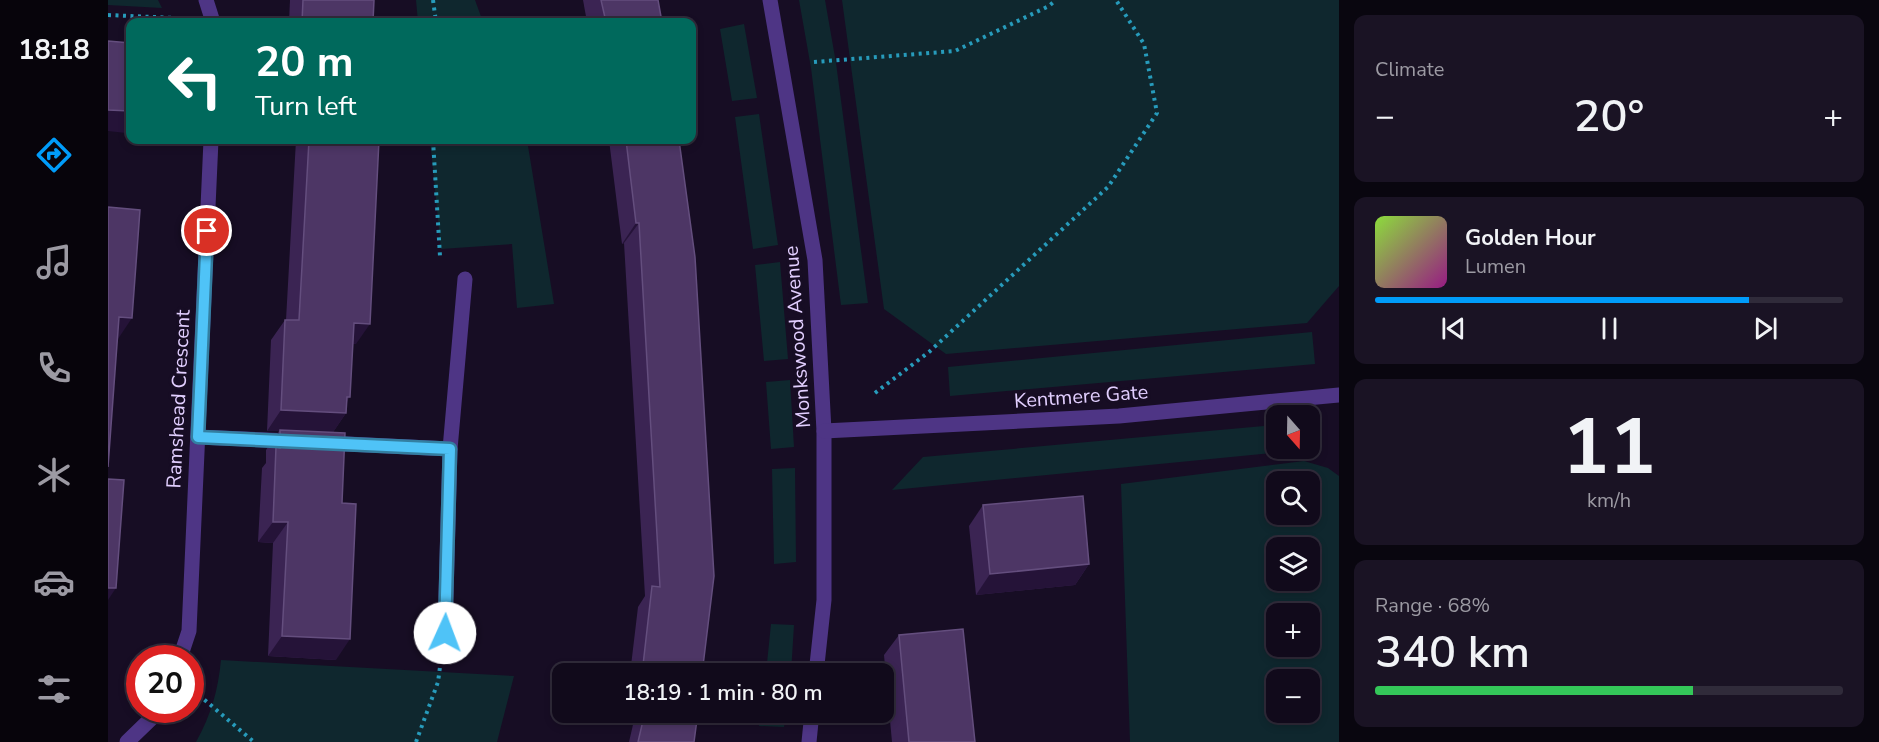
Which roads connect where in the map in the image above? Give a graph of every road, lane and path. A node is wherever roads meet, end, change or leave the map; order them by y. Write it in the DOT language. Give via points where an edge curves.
graph roads {
  1 [pos="206,0"];
  2 [pos="433,0"];
  3 [pos="770,0"];
  4 [pos="1056,0"];
  5 [pos="1116,0"];
  6 [pos="108,15"];
  7 [pos="160,18"];
  8 [pos="212,18"];
  9 [pos="435,18"];
  10 [pos="782,64"];
  11 [pos="211,144"];
  12 [pos="433,144"];
  13 [pos="465,279"];
  14 [pos="872,395"];
  15 [pos="1339,395"];
  16 [pos="824,431"];
  17 [pos="198,437"];
  18 [pos="450,449"];
  19 [pos="445,633"];
  20 [pos="184,645"];
  21 [pos="817,663"];
  22 [pos="204,699"];
  23 [pos="147,723"];
  24 [pos="811,723"];
  25 [pos="127,742"];
  26 [pos="254,742"];
  27 [pos="416,742"];
  28 [pos="809,742"];
  1 -- 8 [label="street"];
  2 -- 9 [label="path"];
  3 -- 10 [label="street, Monkswood Avenue"];
  4 -- 10 [label="path" via="955,51"];
  5 -- 14 [label="path" via="1144,44 1157,113 1107,186 929,352"];
  6 -- 7 [label="path"];
  10 -- 16 [label="street, Monkswood Avenue" via="815,260"];
  11 -- 17 [label="street, Ramshead Crescent"];
  12 -- 13 [label="path" via="440,261"];
  13 -- 18 [label="street"];
  15 -- 16 [label="street, Kentmere Gate" via="1119,416"];
  16 -- 21 [label="street, Monkswood Avenue" via="825,600"];
  17 -- 18 [label="street"];
  17 -- 20 [label="street, Ramshead Crescent" via="189,631"];
  18 -- 19 [label="street"];
  19 -- 27 [label="path" via="438,682"];
  22 -- 26 [label="path"];
  23 -- 25 [label="street"];
  24 -- 28 [label="street"];
}
